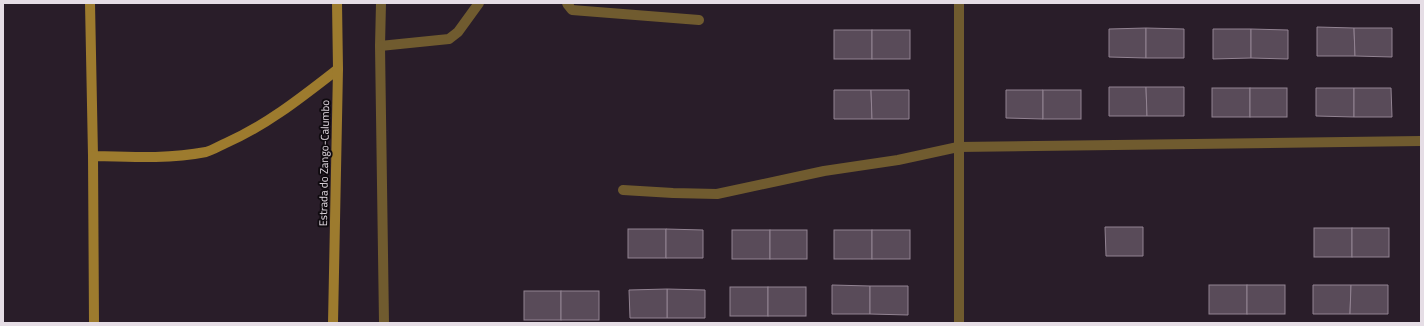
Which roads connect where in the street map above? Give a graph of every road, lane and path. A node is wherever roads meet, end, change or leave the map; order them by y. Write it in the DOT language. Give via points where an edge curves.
graph roads {
  1 [pos="90,3"];
  2 [pos="337,3"];
  3 [pos="381,3"];
  4 [pos="479,3"];
  5 [pos="567,3"];
  6 [pos="959,3"];
  7 [pos="699,20"];
  8 [pos="380,46"];
  9 [pos="338,69"];
  10 [pos="1421,141"];
  11 [pos="958,147"];
  12 [pos="93,156"];
  13 [pos="623,190"];
  14 [pos="94,323"];
  15 [pos="333,323"];
  16 [pos="384,323"];
  17 [pos="959,323"];
  1 -- 12 [label="main road"];
  2 -- 9 [label="main road, Estrada do Zango-Calumbo"];
  3 -- 8 [label="street"];
  4 -- 8 [label="street" via="458,32 449,39"];
  5 -- 7 [label="street" via="572,10"];
  6 -- 11 [label="street"];
  8 -- 16 [label="street"];
  9 -- 12 [label="main road" via="263,124 208,151 144,158"];
  9 -- 15 [label="main road, Estrada do Zango-Calumbo"];
  10 -- 11 [label="street"];
  11 -- 13 [label="street" via="898,160 824,171 717,194"];
  11 -- 17 [label="street"];
  12 -- 14 [label="main road"];
}
